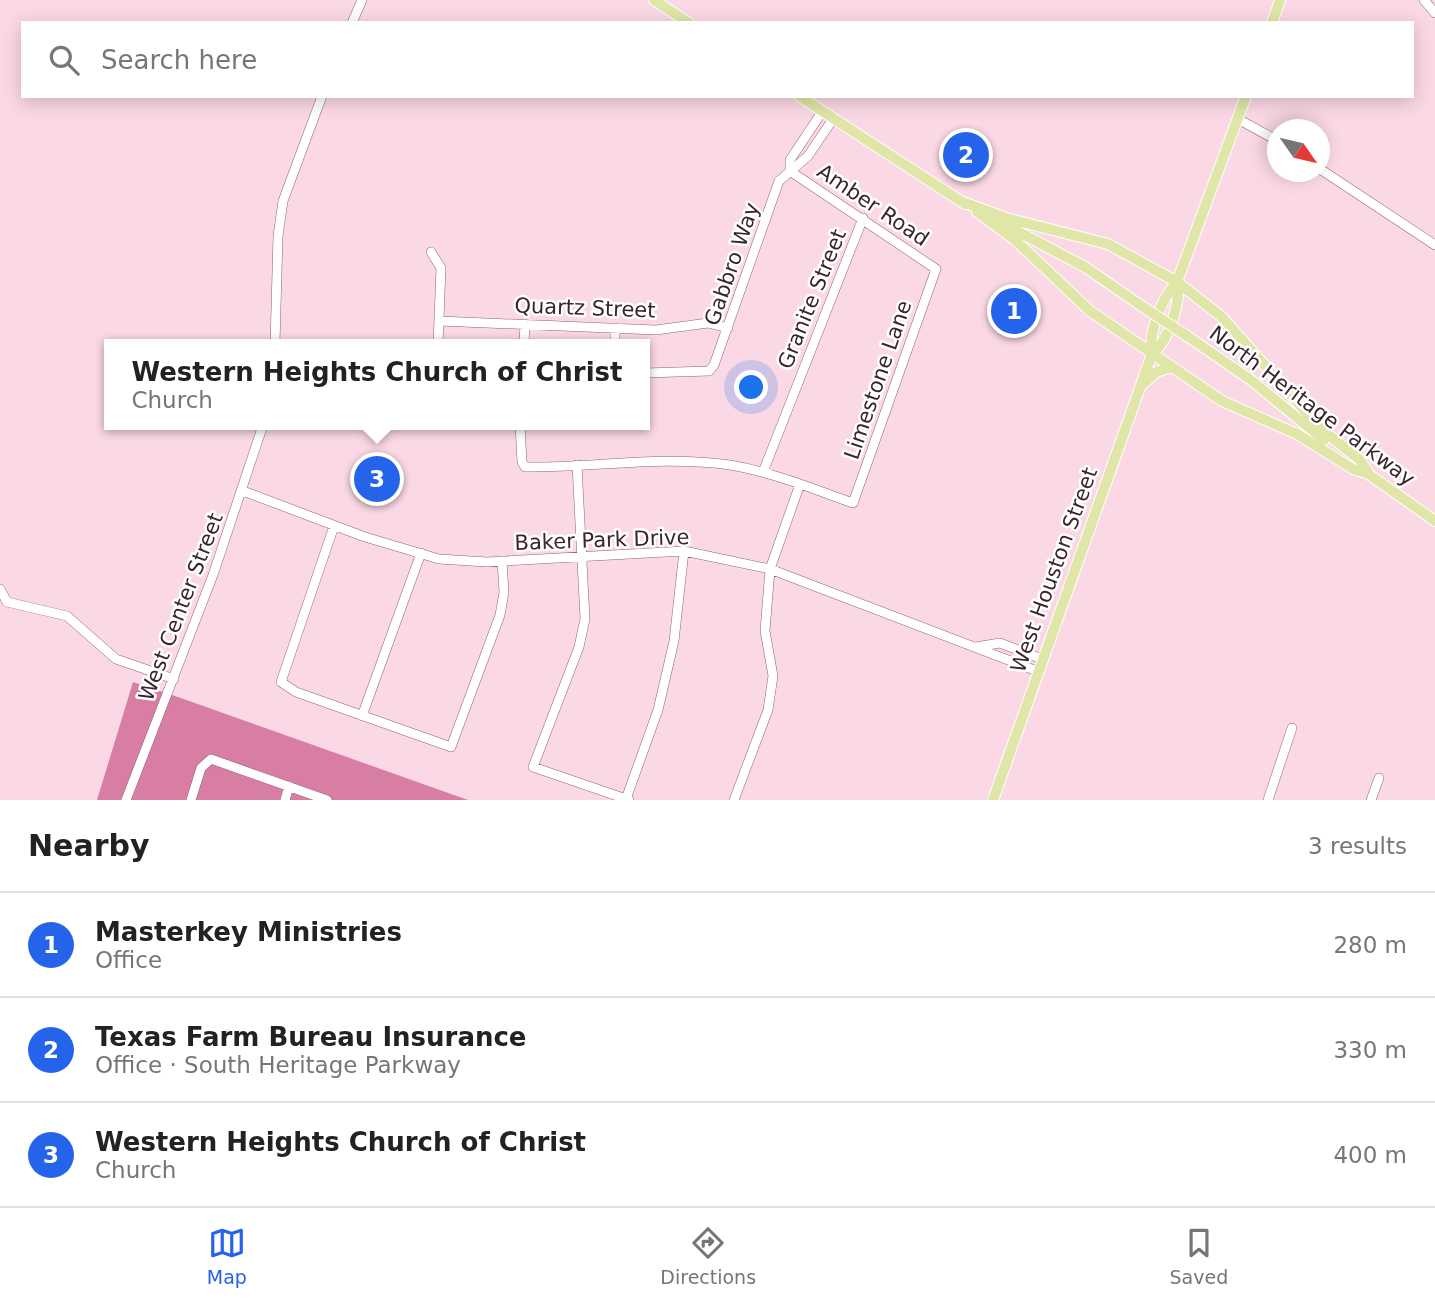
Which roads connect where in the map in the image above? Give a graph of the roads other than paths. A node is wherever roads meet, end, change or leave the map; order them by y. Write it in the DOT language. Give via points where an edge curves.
graph roads {
  1 [pos="362,0"];
  2 [pos="654,0"];
  3 [pos="1280,0"];
  4 [pos="1424,0"];
  5 [pos="1435,13"];
  6 [pos="353,21"];
  7 [pos="685,21"];
  8 [pos="1273,21"];
  9 [pos="320,98"];
  10 [pos="802,98"];
  11 [pos="1245,98"];
  12 [pos="822,112"];
  13 [pos="833,119"];
  14 [pos="1238,119"];
  15 [pos="1267,135"];
  16 [pos="790,171"];
  17 [pos="1330,176"];
  18 [pos="960,201"];
  19 [pos="863,218"];
  20 [pos="1435,245"];
  21 [pos="430,252"];
  22 [pos="1186,258"];
  23 [pos="936,269"];
  24 [pos="1158,270"];
  25 [pos="1177,282"];
  26 [pos="439,321"];
  27 [pos="525,324"];
  28 [pos="615,328"];
  29 [pos="728,328"];
  30 [pos="275,339"];
  31 [pos="438,339"];
  32 [pos="524,339"];
  33 [pos="615,339"];
  34 [pos="1152,354"];
  35 [pos="1172,367"];
  36 [pos="650,373"];
  37 [pos="1140,387"];
  38 [pos="261,430"];
  39 [pos="520,430"];
  40 [pos="577,465"];
  41 [pos="763,472"];
  42 [pos="1369,474"];
  43 [pos="800,484"];
  44 [pos="243,491"];
  45 [pos="1435,521"];
  46 [pos="334,526"];
  47 [pos="684,551"];
  48 [pos="421,553"];
  49 [pos="582,556"];
  50 [pos="502,561"];
  51 [pos="770,569"];
  52 [pos="0,589"];
  53 [pos="974,647"];
  54 [pos="1042,659"];
  55 [pos="1037,671"];
  56 [pos="174,679"];
  57 [pos="362,716"];
  58 [pos="1292,728"];
  59 [pos="1379,778"];
  60 [pos="289,786"];
  61 [pos="628,799"];
  62 [pos="126,800"];
  63 [pos="191,800"];
  64 [pos="285,800"];
  65 [pos="327,800"];
  66 [pos="734,800"];
  67 [pos="993,800"];
  68 [pos="1268,800"];
  69 [pos="1371,800"];
  1 -- 6 [label="street"];
  2 -- 7 [label="main road"];
  3 -- 8 [label="main road"];
  4 -- 5 [label="street"];
  9 -- 30 [label="street" via="283,201"];
  10 -- 12 [label="main road"];
  11 -- 14 [label="main road, West Houston Street"];
  12 -- 13 [label="main road"];
  12 -- 16 [label="street, Gabbro Way" via="790,160"];
  13 -- 16 [label="street, Gabbro Way" via="808,156"];
  13 -- 18 [label="main road"];
  14 -- 15 [label="street"];
  14 -- 22 [label="main road, West Houston Street"];
  16 -- 19 [label="street, Amber Road"];
  16 -- 29 [label="street, Gabbro Way" via="779,181"];
  17 -- 20 [label="street"];
  18 -- 24 [label="main road" via="1108,244"];
  18 -- 34 [label="main road" via="1015,240 1090,311"];
  18 -- 42 [label="main road, North Heritage Parkway, bridge" via="1085,267 1251,380"];
  19 -- 23 [label="street, Amber Road"];
  19 -- 41 [label="street, Granite Street"];
  21 -- 26 [label="street" via="441,268"];
  22 -- 24 [label="main road"];
  22 -- 25 [label="main road, West Houston Street"];
  23 -- 43 [label="street, Limestone Lane" via="853,503"];
  24 -- 25 [label="main road"];
  25 -- 34 [label="main road, West Houston Street" via="1168,292 1150,341"];
  25 -- 42 [label="main road" via="1222,317 1320,428 1360,460"];
  26 -- 27 [label="street, Quartz Street"];
  26 -- 31 [label="street"];
  27 -- 28 [label="street, Quartz Street"];
  27 -- 32 [label="street"];
  28 -- 29 [label="street, Quartz Street" via="656,330 708,323"];
  28 -- 33 [label="street"];
  29 -- 36 [label="street, Gabbro Way" via="709,371"];
  34 -- 35 [label="main road"];
  34 -- 37 [label="main road, West Houston Street"];
  35 -- 37 [label="main road" via="1156,372"];
  35 -- 42 [label="main road" via="1222,401 1297,434 1353,470"];
  37 -- 54 [label="main road, West Houston Street"];
  38 -- 44 [label="street, West Center Street"];
  39 -- 40 [label="street" via="525,467"];
  40 -- 41 [label="street" via="698,463"];
  40 -- 49 [label="street"];
  41 -- 43 [label="street"];
  42 -- 45 [label="main road, North Heritage Parkway"];
  43 -- 51 [label="street"];
  44 -- 46 [label="street, Baker Park Drive"];
  44 -- 56 [label="street, West Center Street"];
  46 -- 48 [label="street, Baker Park Drive"];
  46 -- 57 [label="street" via="281,682"];
  47 -- 49 [label="street, Baker Park Drive"];
  47 -- 51 [label="street, Baker Park Drive"];
  47 -- 61 [label="street" via="674,641 658,710"];
  48 -- 50 [label="street, Baker Park Drive" via="439,559"];
  48 -- 57 [label="street"];
  49 -- 50 [label="street, Baker Park Drive"];
  49 -- 61 [label="street" via="585,619 579,647 533,767"];
  50 -- 57 [label="street" via="503,602 451,747"];
  51 -- 53 [label="street, Baker Park Drive"];
  51 -- 66 [label="street" via="765,631 773,676 768,710"];
  52 -- 56 [label="street" via="7,602 67,616 116,659"];
  53 -- 54 [label="street" via="1000,643"];
  53 -- 55 [label="street, Baker Park Drive"];
  54 -- 55 [label="main road, West Houston Street"];
  55 -- 67 [label="main road, West Houston Street"];
  56 -- 62 [label="street, West Center Street"];
  58 -- 68 [label="street"];
  59 -- 69 [label="street"];
  60 -- 63 [label="street" via="217,760 206,761"];
  60 -- 64 [label="street"];
  60 -- 65 [label="street"];
}
